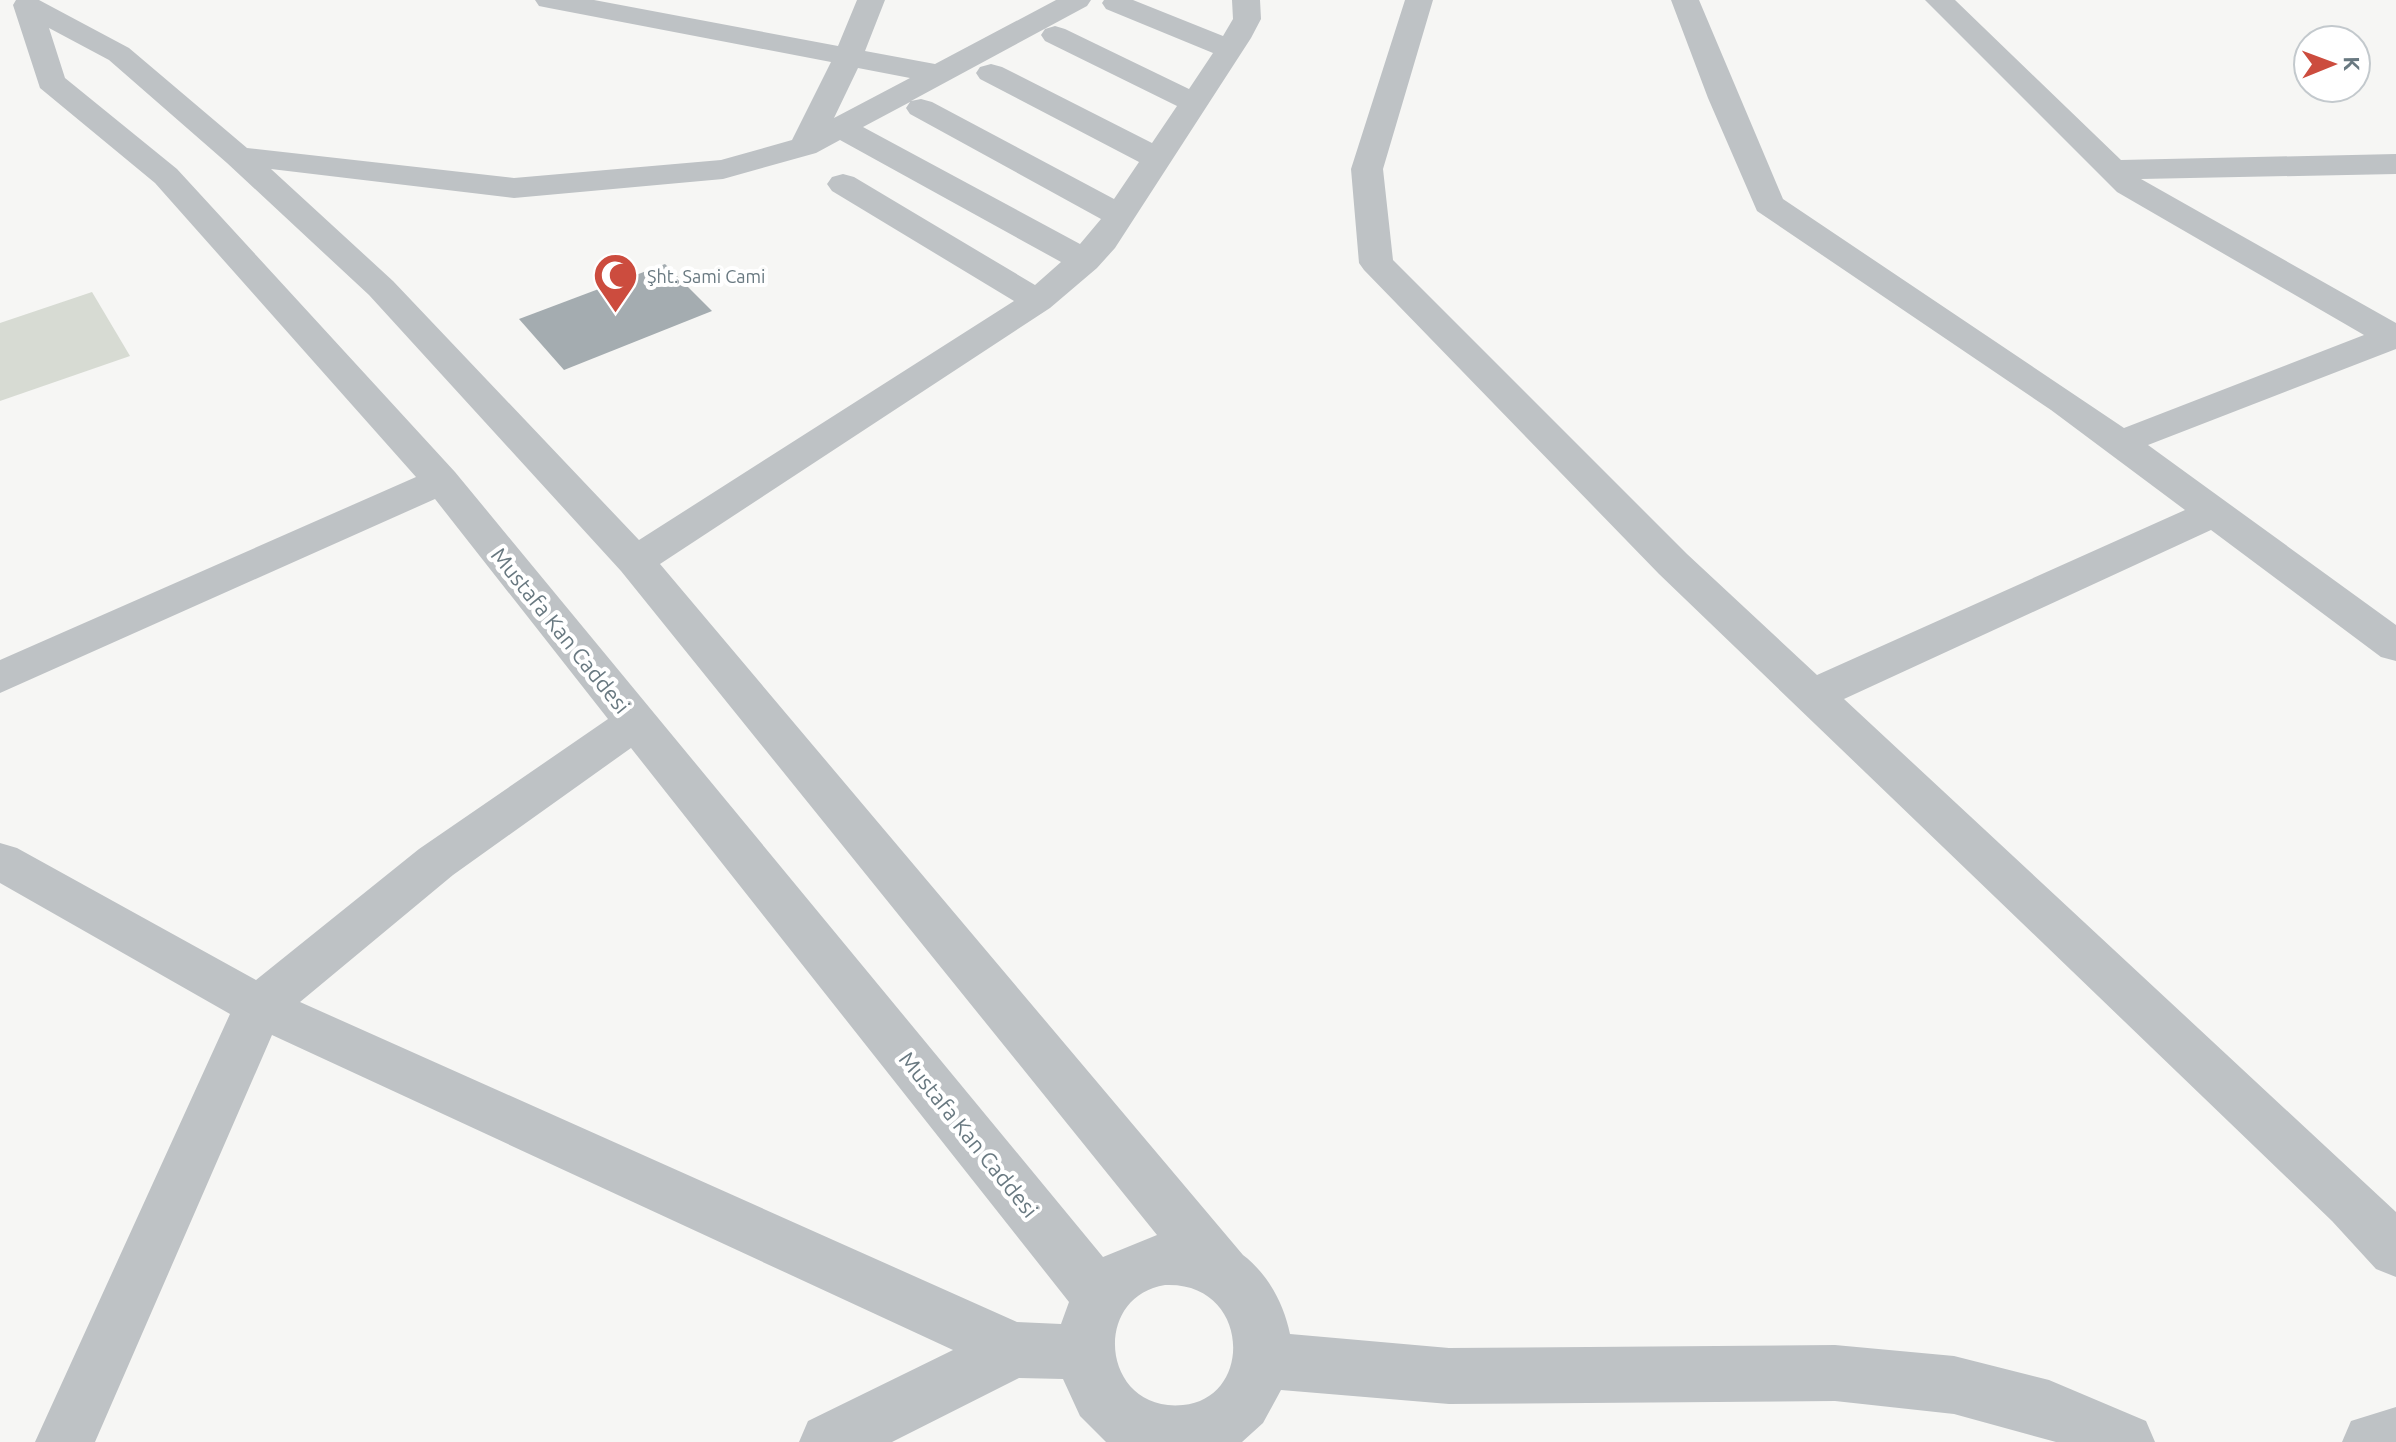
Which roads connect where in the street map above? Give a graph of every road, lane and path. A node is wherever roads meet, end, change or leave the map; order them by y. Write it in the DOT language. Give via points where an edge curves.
graph roads {
  1 [pos="549,0"];
  2 [pos="871,0"];
  3 [pos="1077,0"];
  4 [pos="1246,0"];
  5 [pos="1419,0"];
  6 [pos="1685,0"];
  7 [pos="1939,0"];
  8 [pos="1116,3"];
  9 [pos="20,6"];
  10 [pos="1055,35"];
  11 [pos="1229,49"];
  12 [pos="847,59"];
  13 [pos="991,73"];
  14 [pos="938,74"];
  15 [pos="1194,103"];
  16 [pos="921,108"];
  17 [pos="840,127"];
  18 [pos="805,146"];
  19 [pos="238,156"];
  20 [pos="1158,159"];
  21 [pos="2396,164"];
  22 [pos="2113,170"];
  23 [pos="843,184"];
  24 [pos="1121,216"];
  25 [pos="1085,261"];
  26 [pos="1038,301"];
  27 [pos="2395,337"];
  28 [pos="2119,443"];
  29 [pos="441,481"];
  30 [pos="2214,513"];
  31 [pos="635,561"];
  32 [pos="2396,646"];
  33 [pos="0,678"];
  34 [pos="1812,695"];
  35 [pos="636,722"];
  36 [pos="0,861"];
  37 [pos="259,1006"];
  38 [pos="2396,1251"];
  39 [pos="1223,1274"];
  40 [pos="1100,1297"];
  41 [pos="1015,1350"];
  42 [pos="1084,1352"];
  43 [pos="1263,1360"];
  44 [pos="1149,1436"];
  45 [pos="2396,1437"];
  46 [pos="65,1442"];
  47 [pos="829,1442"];
  48 [pos="2125,1442"];
  49 [pos="2372,1442"];
  1 -- 12 [label="street"];
  2 -- 12 [label="street"];
  3 -- 14 [label="street"];
  4 -- 11 [label="street" via="1247,19"];
  5 -- 34 [label="street" via="1367,169 1376,263 1673,564"];
  6 -- 28 [label="street" via="1769,204"];
  7 -- 22 [label="street"];
  8 -- 11 [label="street"];
  9 -- 19 [label="street" via="119,54"];
  9 -- 29 [label="street, Mustafa Kan Caddesi" via="51,82 166,176"];
  10 -- 15 [label="street"];
  11 -- 15 [label="street"];
  12 -- 14 [label="street"];
  12 -- 18 [label="street"];
  13 -- 20 [label="street"];
  14 -- 17 [label="street"];
  15 -- 20 [label="street"];
  16 -- 24 [label="street"];
  17 -- 18 [label="street"];
  17 -- 25 [label="street"];
  18 -- 19 [label="street" via="723,169 514,188"];
  19 -- 31 [label="street" via="381,288"];
  20 -- 24 [label="street"];
  21 -- 22 [label="street"];
  22 -- 27 [label="street" via="2128,185"];
  23 -- 26 [label="street"];
  24 -- 25 [label="street"];
  25 -- 26 [label="street"];
  26 -- 31 [label="street"];
  27 -- 28 [label="street"];
  28 -- 30 [label="street"];
  29 -- 33 [label="street"];
  29 -- 35 [label="street, Mustafa Kan Caddesi"];
  30 -- 32 [label="street"];
  30 -- 34 [label="street"];
  31 -- 39 [label="street"];
  34 -- 38 [label="street"];
  35 -- 37 [label="street" via="436,862"];
  35 -- 40 [label="street, Mustafa Kan Caddesi"];
  36 -- 37 [label="street"];
  37 -- 41 [label="street"];
  37 -- 46 [label="street"];
  39 -- 40 [label="street" via="1198,1263 1145,1265 1120,1277"];
  39 -- 43 [label="street" via="1255,1308 1263,1330"];
  40 -- 42 [label="street" via="1087,1324"];
  41 -- 42 [label="street"];
  41 -- 47 [label="street"];
  42 -- 44 [label="street" via="1089,1378 1103,1402"];
  43 -- 44 [label="street" via="1253,1389 1233,1412 1205,1429"];
  43 -- 48 [label="street" via="1449,1376 1835,1373 1968,1389 2049,1409"];
  45 -- 49 [label="street"];
}
